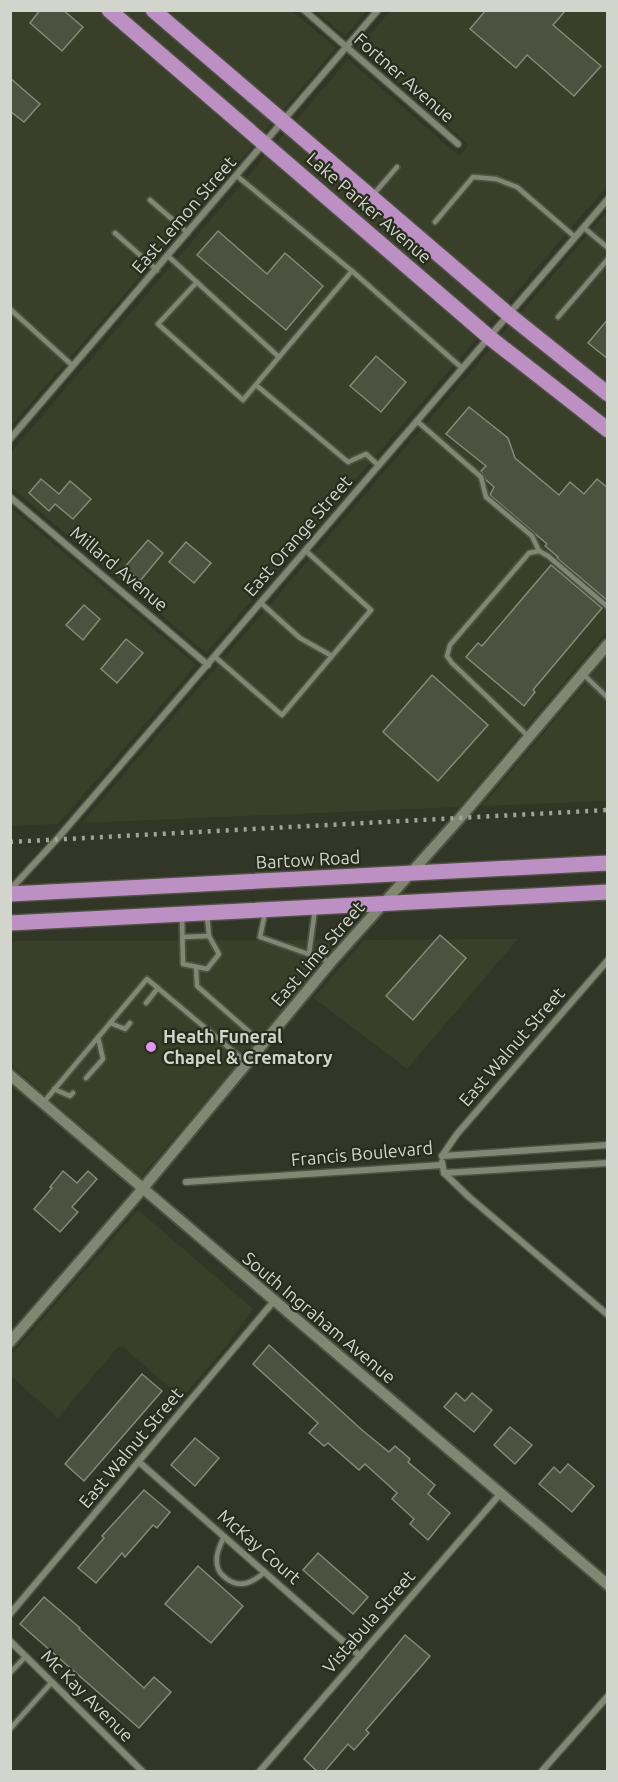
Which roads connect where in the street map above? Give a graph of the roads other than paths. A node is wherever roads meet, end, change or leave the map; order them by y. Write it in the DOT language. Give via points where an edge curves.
graph roads {
  1 [pos="109,10"];
  2 [pos="153,10"];
  3 [pos="304,10"];
  4 [pos="374,12"];
  5 [pos="347,47"];
  6 [pos="284,122"];
  7 [pos="265,144"];
  8 [pos="458,144"];
  9 [pos="397,167"];
  10 [pos="237,176"];
  11 [pos="371,197"];
  12 [pos="150,200"];
  13 [pos="608,200"];
  14 [pos="435,222"];
  15 [pos="583,228"];
  16 [pos="115,233"];
  17 [pos="188,233"];
  18 [pos="575,237"];
  19 [pos="608,248"];
  20 [pos="168,256"];
  21 [pos="608,259"];
  22 [pos="157,270"];
  23 [pos="352,271"];
  24 [pos="197,282"];
  25 [pos="10,309"];
  26 [pos="508,314"];
  27 [pos="558,317"];
  28 [pos="489,337"];
  29 [pos="279,357"];
  30 [pos="73,367"];
  31 [pos="462,368"];
  32 [pos="256,385"];
  33 [pos="602,387"];
  34 [pos="417,421"];
  35 [pos="608,430"];
  36 [pos="10,439"];
  37 [pos="378,465"];
  38 [pos="10,497"];
  39 [pos="305,550"];
  40 [pos="539,551"];
  41 [pos="261,603"];
  42 [pos="608,607"];
  43 [pos="608,644"];
  44 [pos="214,656"];
  45 [pos="332,656"];
  46 [pos="207,664"];
  47 [pos="582,673"];
  48 [pos="608,698"];
  49 [pos="529,736"];
  50 [pos="608,863"];
  51 [pos="410,874"];
  52 [pos="10,892"];
  53 [pos="608,892"];
  54 [pos="383,905"];
  55 [pos="315,908"];
  56 [pos="266,910"];
  57 [pos="207,913"];
  58 [pos="182,915"];
  59 [pos="10,923"];
  60 [pos="209,936"];
  61 [pos="183,937"];
  62 [pos="309,954"];
  63 [pos="608,960"];
  64 [pos="331,962"];
  65 [pos="196,967"];
  66 [pos="158,988"];
  67 [pos="146,1003"];
  68 [pos="110,1023"];
  69 [pos="130,1023"];
  70 [pos="98,1037"];
  71 [pos="262,1044"];
  72 [pos="247,1062"];
  73 [pos="10,1075"];
  74 [pos="86,1078"];
  75 [pos="54,1089"];
  76 [pos="73,1093"];
  77 [pos="43,1103"];
  78 [pos="608,1145"];
  79 [pos="442,1155"];
  80 [pos="608,1162"];
  81 [pos="442,1165"];
  82 [pos="444,1173"];
  83 [pos="186,1182"];
  84 [pos="143,1188"];
  85 [pos="274,1301"];
  86 [pos="608,1315"];
  87 [pos="10,1342"];
  88 [pos="139,1462"];
  89 [pos="501,1493"];
  90 [pos="224,1536"];
  91 [pos="265,1572"];
  92 [pos="608,1585"];
  93 [pos="10,1614"];
  94 [pos="10,1641"];
  95 [pos="26,1656"];
  96 [pos="360,1656"];
  97 [pos="10,1673"];
  98 [pos="52,1682"];
  99 [pos="608,1695"];
  100 [pos="10,1729"];
  101 [pos="143,1772"];
  102 [pos="259,1772"];
  103 [pos="542,1772"];
  1 -- 7 [label="main road, Lake Parker Avenue"];
  2 -- 6 [label="main road, Lake Parker Avenue"];
  3 -- 5 [label="street, Fortner Avenue"];
  4 -- 5 [label="street, East Lemon Street"];
  5 -- 6 [label="street, East Lemon Street"];
  5 -- 8 [label="street, Fortner Avenue"];
  6 -- 7 [label="street, East Lemon Street"];
  6 -- 11 [label="main road, Lake Parker Avenue"];
  7 -- 10 [label="street, East Lemon Street"];
  7 -- 28 [label="main road, Lake Parker Avenue"];
  9 -- 11 [label="lane"];
  10 -- 17 [label="street, East Lemon Street"];
  10 -- 23 [label="lane"];
  11 -- 26 [label="main road, Lake Parker Avenue"];
  12 -- 17 [label="lane"];
  13 -- 15 [label="street, East Orange Street"];
  14 -- 18 [label="lane" via="473,177 496,179 517,187"];
  15 -- 18 [label="street, East Orange Street"];
  15 -- 19 [label="lane"];
  16 -- 22 [label="lane"];
  17 -- 20 [label="street, East Lemon Street"];
  18 -- 26 [label="street, East Orange Street"];
  20 -- 22 [label="street, East Lemon Street"];
  20 -- 24 [label="lane"];
  21 -- 27 [label="lane"];
  22 -- 30 [label="street, East Lemon Street"];
  23 -- 29 [label="lane"];
  23 -- 31 [label="lane"];
  24 -- 29 [label="lane"];
  24 -- 32 [label="lane" via="158,324 243,400"];
  25 -- 30 [label="lane"];
  26 -- 28 [label="street, East Orange Street"];
  26 -- 33 [label="main road, Lake Parker Avenue"];
  28 -- 31 [label="street, East Orange Street"];
  28 -- 35 [label="main road, Lake Parker Avenue"];
  29 -- 32 [label="lane"];
  30 -- 36 [label="street, East Lemon Street"];
  31 -- 34 [label="street, East Orange Street"];
  32 -- 37 [label="lane" via="348,462 366,454"];
  34 -- 37 [label="street, East Orange Street"];
  34 -- 40 [label="lane" via="481,477 486,497 532,536"];
  37 -- 39 [label="street, East Orange Street"];
  38 -- 46 [label="street, Millard Avenue"];
  39 -- 41 [label="street, East Orange Street"];
  39 -- 45 [label="lane" via="371,610"];
  40 -- 42 [label="lane"];
  40 -- 49 [label="lane" via="529,554 450,645 447,656"];
  41 -- 44 [label="street, East Orange Street"];
  41 -- 45 [label="lane" via="300,638"];
  43 -- 47 [label="street, East Lime Street"];
  44 -- 45 [label="lane" via="282,715"];
  44 -- 46 [label="street, East Orange Street"];
  46 -- 52 [label="street, East Orange Street"];
  47 -- 48 [label="lane"];
  47 -- 49 [label="street, East Lime Street"];
  49 -- 51 [label="street, East Lime Street"];
  50 -- 51 [label="main road, Bartow Road"];
  51 -- 52 [label="main road, Bartow Road"];
  51 -- 54 [label="street, East Lime Street"];
  53 -- 54 [label="main road"];
  54 -- 55 [label="main road"];
  54 -- 64 [label="street, East Lime Street"];
  55 -- 56 [label="main road"];
  55 -- 62 [label="lane"];
  56 -- 57 [label="main road"];
  56 -- 62 [label="lane" via="260,937"];
  57 -- 58 [label="main road"];
  57 -- 60 [label="lane"];
  58 -- 59 [label="main road"];
  58 -- 61 [label="lane"];
  60 -- 61 [label="lane"];
  60 -- 65 [label="lane" via="219,954 207,969"];
  61 -- 65 [label="lane" via="183,964"];
  62 -- 64 [label="lane"];
  63 -- 79 [label="street, East Walnut Street"];
  64 -- 71 [label="street, East Lime Street"];
  65 -- 71 [label="lane" via="197,986"];
  66 -- 67 [label="lane"];
  66 -- 68 [label="lane" via="147,979"];
  66 -- 72 [label="lane"];
  68 -- 69 [label="lane" via="125,1029"];
  68 -- 70 [label="lane"];
  70 -- 74 [label="lane" via="103,1059"];
  70 -- 75 [label="lane"];
  71 -- 72 [label="street, East Lime Street"];
  72 -- 84 [label="street, East Lime Street"];
  73 -- 77 [label="street, South Ingraham Avenue"];
  75 -- 76 [label="lane" via="70,1096"];
  75 -- 77 [label="lane"];
  77 -- 84 [label="street, South Ingraham Avenue"];
  78 -- 79 [label="street, Francis Boulevard"];
  79 -- 81 [label="street, Francis Boulevard"];
  80 -- 82 [label="street, Francis Boulevard"];
  81 -- 82 [label="street"];
  81 -- 83 [label="street, Francis Boulevard"];
  82 -- 86 [label="street"];
  84 -- 85 [label="street, South Ingraham Avenue"];
  84 -- 87 [label="street, East Lime Street"];
  85 -- 88 [label="street, East Walnut Street"];
  85 -- 89 [label="street, South Ingraham Avenue"];
  88 -- 90 [label="street, McKay Court"];
  88 -- 93 [label="street, East Walnut Street"];
  89 -- 92 [label="street, South Ingraham Avenue"];
  89 -- 96 [label="street, Vistabula Street"];
  90 -- 91 [label="street, McKay Court"];
  90 -- 91 [label="lane" via="217,1560 221,1574 241,1585"];
  91 -- 96 [label="street, McKay Court"];
  94 -- 95 [label="street, Mc Kay Avenue"];
  95 -- 97 [label="lane"];
  95 -- 98 [label="street, Mc Kay Avenue"];
  96 -- 102 [label="street, Vistabula Street"];
  98 -- 100 [label="lane"];
  98 -- 101 [label="street, Mc Kay Avenue"];
  99 -- 103 [label="street"];
}
